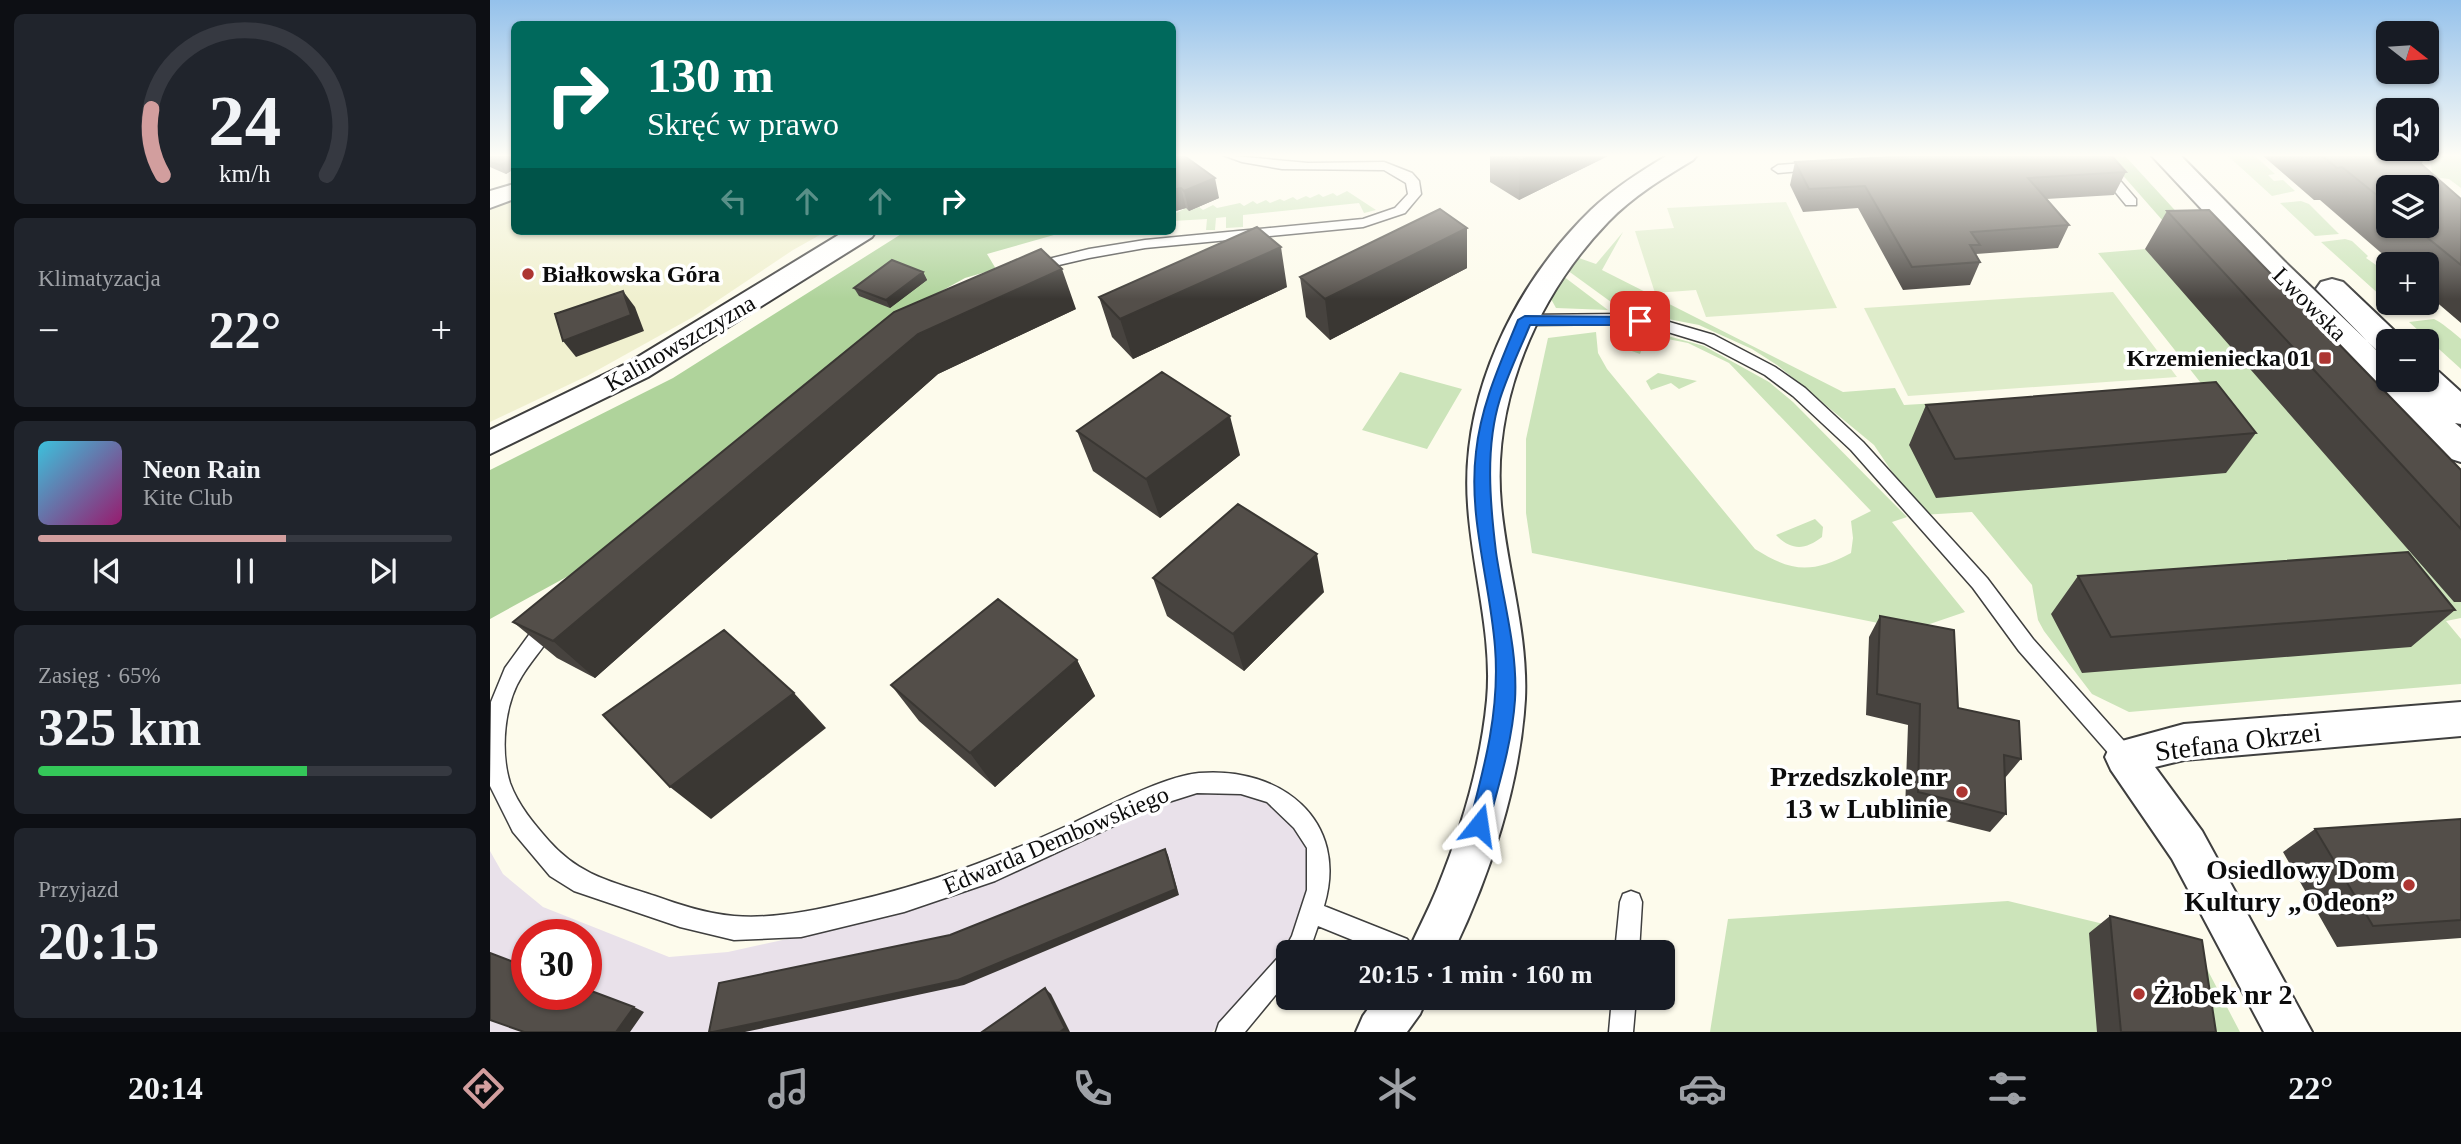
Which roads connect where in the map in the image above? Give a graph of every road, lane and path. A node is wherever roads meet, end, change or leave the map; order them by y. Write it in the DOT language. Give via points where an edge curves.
graph roads {
  1 [pos="1410,203"];
  2 [pos="1614,203"];
  3 [pos="2212,203"];
  4 [pos="2239,203"];
  5 [pos="857,235"];
  6 [pos="1016,272"];
  7 [pos="1525,320"];
  8 [pos="2376,332"];
  9 [pos="2439,391"];
  10 [pos="2461,412"];
  11 [pos="490,443"];
  12 [pos="2461,449"];
  13 [pos="562,610"];
  14 [pos="2461,719"];
  15 [pos="2125,757"];
  16 [pos="1631,902"];
  17 [pos="1311,912"];
  18 [pos="1303,940"];
  19 [pos="1383,940"];
  20 [pos="1435,940"];
  21 [pos="1628,940"];
  22 [pos="1276,977"];
  23 [pos="1395,1010"];
  24 [pos="1623,1010"];
  25 [pos="1228,1032"];
  26 [pos="1379,1032"];
  27 [pos="1621,1032"];
  28 [pos="2289,1032"];
  1 -- 6 [label="lane" via="1380,218 1136,244"];
  2 -- 7 [label="street" via="1548,275"];
  3 -- 12 [label="street, Lwowska"];
  4 -- 8 [label="street, Lwowska"];
  5 -- 11 [label="street, Kalinowszczyzna" via="674,349"];
  7 -- 15 [label="lane" via="1626,319 1682,329 1743,355 1799,392 1857,446 1971,573 2026,645"];
  7 -- 20 [label="street" via="1492,401 1483,454 1488,552 1504,646 1506,698 1499,751 1459,887"];
  9 -- 10 [label="street"];
  13 -- 17 [label="lane, Edwarda Dembowskiego" via="512,674 494,742 500,785 521,825 558,868 582,883 680,916 734,928 802,925 904,901 995,870 1155,796 1197,783 1241,784 1274,794 1302,821 1318,846 1318,890"];
  14 -- 15 [label="street, Stefana Okrzei" via="2184,742"];
  15 -- 28 [label="street, Stefana Okrzei" via="2187,845"];
  16 -- 21 [label="lane"];
  17 -- 18 [label="lane, Edwarda Dembowskiego"];
  17 -- 19 [label="lane"];
  22 -- 25 [label="lane"];
  23 -- 26 [label="street"];
  24 -- 27 [label="lane"];
}
